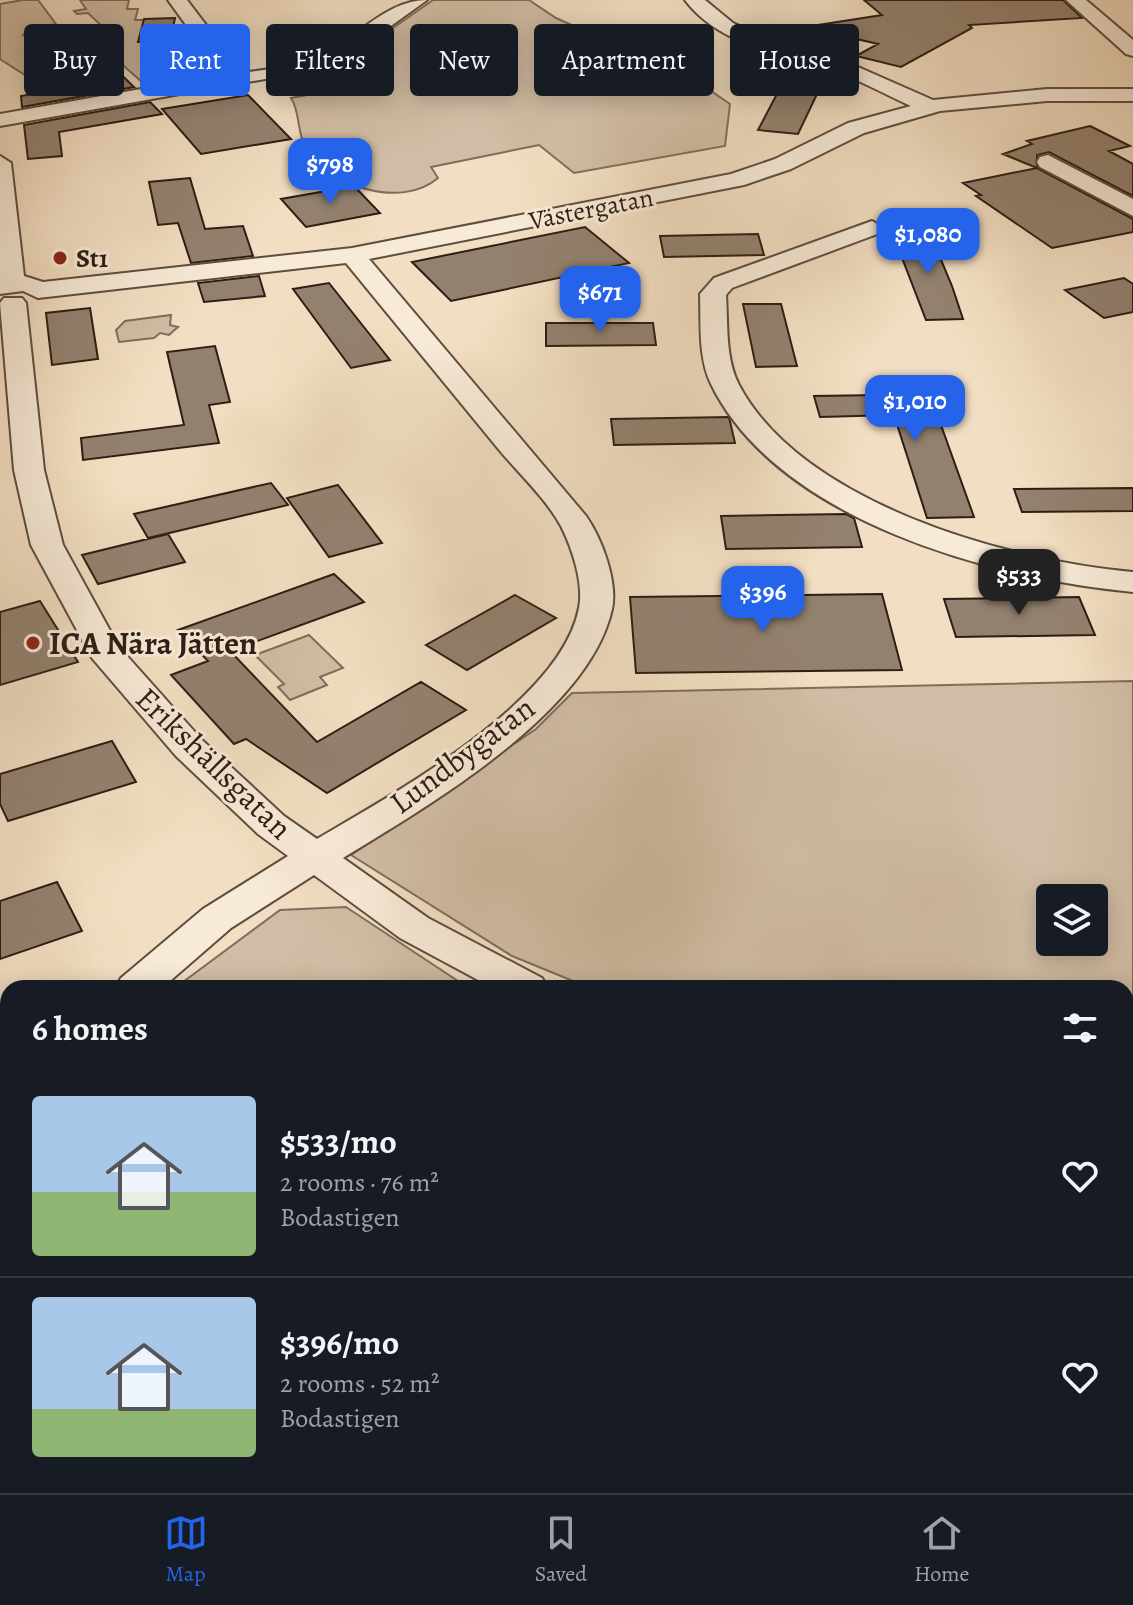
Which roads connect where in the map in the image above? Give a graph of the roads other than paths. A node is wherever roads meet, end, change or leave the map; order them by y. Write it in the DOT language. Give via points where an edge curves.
graph roads {
  1 [pos="177,0"];
  2 [pos="418,0"];
  3 [pos="694,0"];
  4 [pos="1075,0"];
  5 [pos="195,24"];
  6 [pos="1133,50"];
  7 [pos="250,76"];
  8 [pos="140,95"];
  9 [pos="1133,95"];
  10 [pos="930,107"];
  11 [pos="0,120"];
  12 [pos="1048,162"];
  13 [pos="0,163"];
  14 [pos="1133,209"];
  15 [pos="872,228"];
  16 [pos="352,255"];
  17 [pos="13,293"];
  18 [pos="1133,582"];
  19 [pos="315,858"];
  20 [pos="145,980"];
  21 [pos="512,980"];
  1 -- 5 [label="street"];
  2 -- 7 [label="street" via="338,55"];
  3 -- 10 [label="street" via="727,26 851,71"];
  4 -- 6 [label="street"];
  8 -- 11 [label="street"];
  9 -- 10 [label="street, Västergatan" via="1047,95"];
  10 -- 16 [label="street, Västergatan" via="856,128 783,164 736,180"];
  12 -- 14 [label="street"];
  13 -- 17 [label="street, Erikshällsgatan"];
  15 -- 18 [label="street" via="723,283 713,294 717,354 736,405 799,466 848,501 936,537 1037,569"];
  16 -- 17 [label="street, Västergatan"];
  16 -- 19 [label="street, Lundbygatan" via="575,523 594,577 595,611 573,662 521,720"];
  17 -- 19 [label="street, Erikshällsgatan" via="29,470 47,545 104,651 189,748 271,825"];
  19 -- 20 [label="street, Lundbygatan" via="227,911"];
  19 -- 21 [label="street, Erikshällsgatan" via="414,928"];
}
